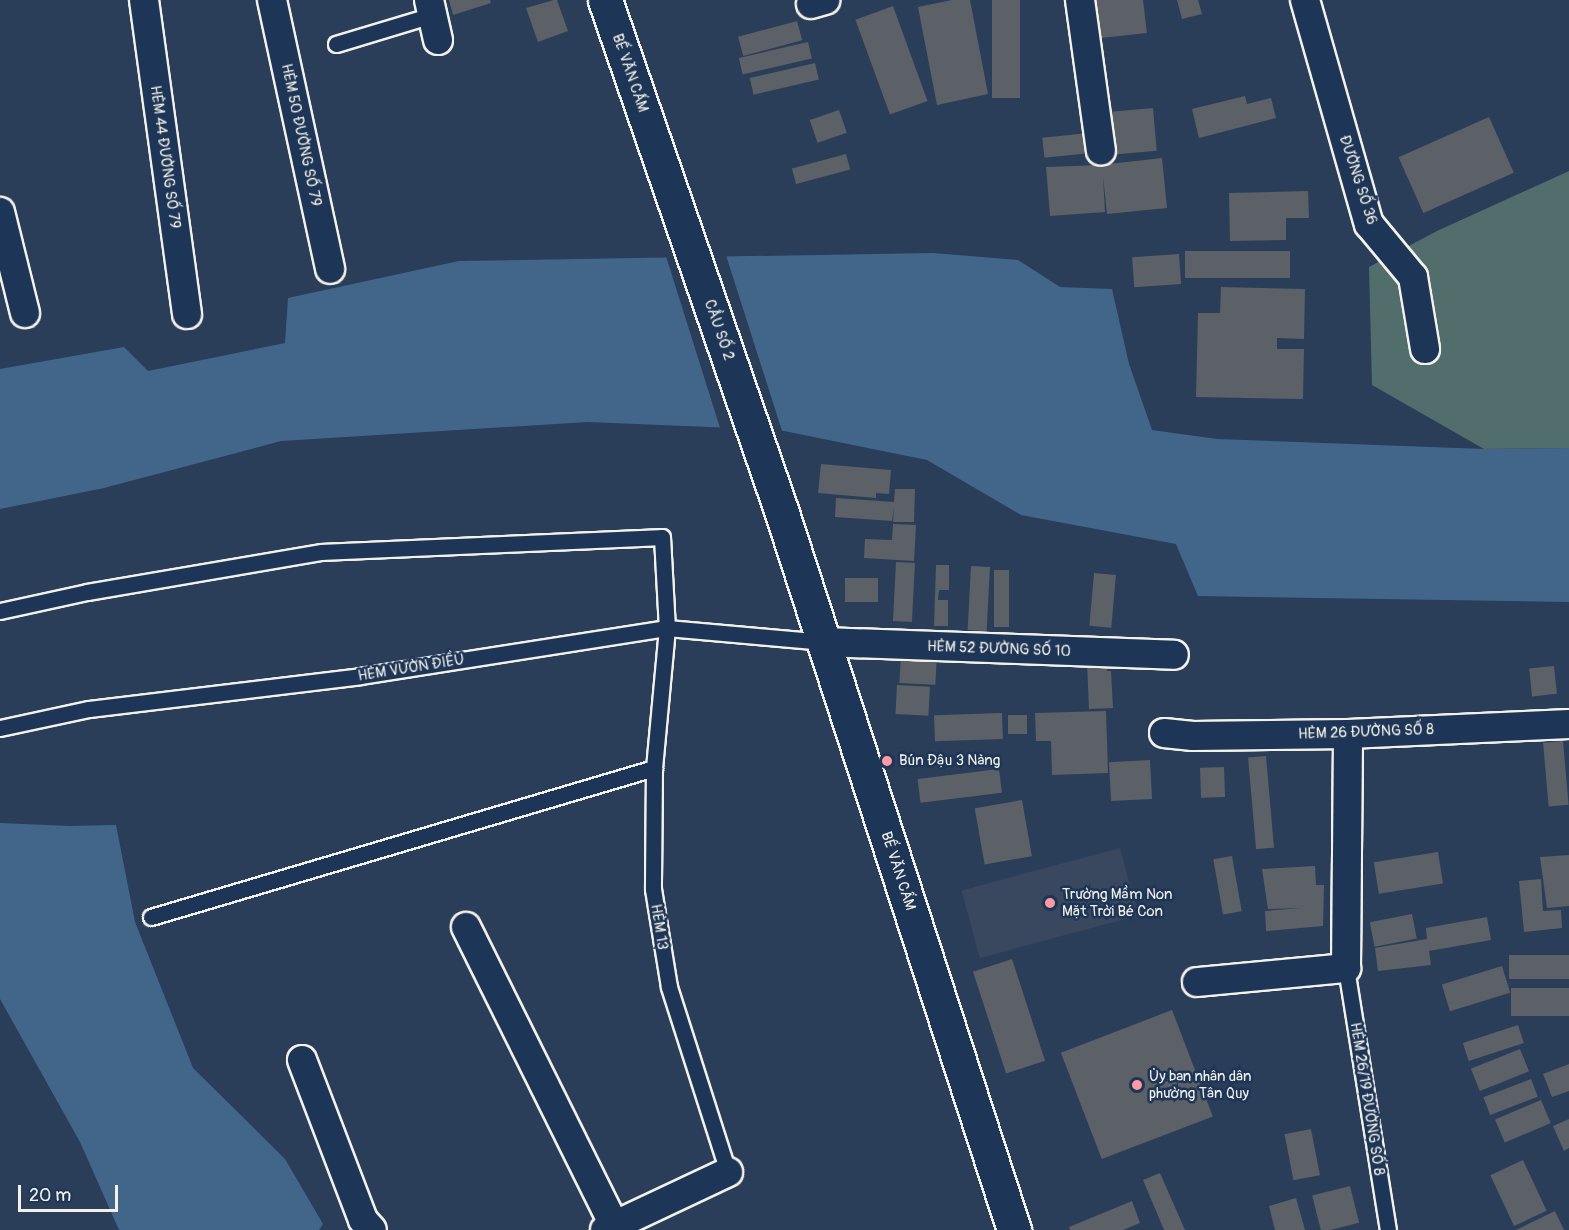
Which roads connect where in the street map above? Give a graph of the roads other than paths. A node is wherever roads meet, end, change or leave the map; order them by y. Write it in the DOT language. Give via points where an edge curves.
graph roads {
  1 [pos="144,0"];
  2 [pos="272,0"];
  3 [pos="605,0"];
  4 [pos="1080,0"];
  5 [pos="1305,0"];
  6 [pos="433,18"];
  7 [pos="336,44"];
  8 [pos="655,147"];
  9 [pos="1101,151"];
  10 [pos="0,212"];
  11 [pos="330,269"];
  12 [pos="25,313"];
  13 [pos="187,314"];
  14 [pos="1425,350"];
  15 [pos="782,513"];
  16 [pos="0,611"];
  17 [pos="666,628"];
  18 [pos="824,642"];
  19 [pos="1174,655"];
  20 [pos="1569,724"];
  21 [pos="0,728"];
  22 [pos="1164,734"];
  23 [pos="1348,734"];
  24 [pos="654,768"];
  25 [pos="151,917"];
  26 [pos="466,927"];
  27 [pos="1346,968"];
  28 [pos="1197,982"];
  29 [pos="302,1060"];
  30 [pos="728,1172"];
  31 [pos="610,1228"];
  32 [pos="372,1230"];
  33 [pos="1014,1230"];
  34 [pos="1388,1230"];
  1 -- 13 [label="street, HẺM 44 ĐƯỜNG SỐ 79"];
  2 -- 11 [label="street, HẺM 50 ĐƯỜNG SỐ 79"];
  3 -- 8 [label="street, BẾ VĂN CẤM"];
  4 -- 9 [label="street"];
  5 -- 14 [label="street, ĐƯỜNG SỐ 36" via="1369,224 1413,277"];
  6 -- 7 [label="lane"];
  8 -- 15 [label="street, CẦU SỐ 2"];
  10 -- 12 [label="street"];
  15 -- 18 [label="street, BẾ VĂN CẤM"];
  16 -- 17 [label="lane, HẺM 13" via="87,592 322,552 662,537"];
  17 -- 18 [label="lane, HẺM VƯỜN ĐIỀU"];
  17 -- 21 [label="lane, HẺM VƯỜN ĐIỀU" via="360,676 89,709"];
  17 -- 24 [label="lane, HẺM 13"];
  18 -- 19 [label="street, HẺM 52 ĐƯỜNG SỐ 10"];
  18 -- 33 [label="street, BẾ VĂN CẤM"];
  20 -- 23 [label="street, HẺM 26 ĐƯỜNG SỐ 8"];
  22 -- 23 [label="street, HẺM 26 ĐƯỜNG SỐ 8"];
  23 -- 27 [label="street, HẺM 26/19 ĐƯỜNG SỐ 8"];
  24 -- 25 [label="lane"];
  24 -- 30 [label="lane, HẺM 13" via="653,889 669,987"];
  26 -- 31 [label="street"];
  27 -- 28 [label="street"];
  27 -- 34 [label="lane, HẺM 26/19 ĐƯỜNG SỐ 8"];
  29 -- 32 [label="street" via="363,1220"];
  30 -- 31 [label="street, HẺM 13"];
}
